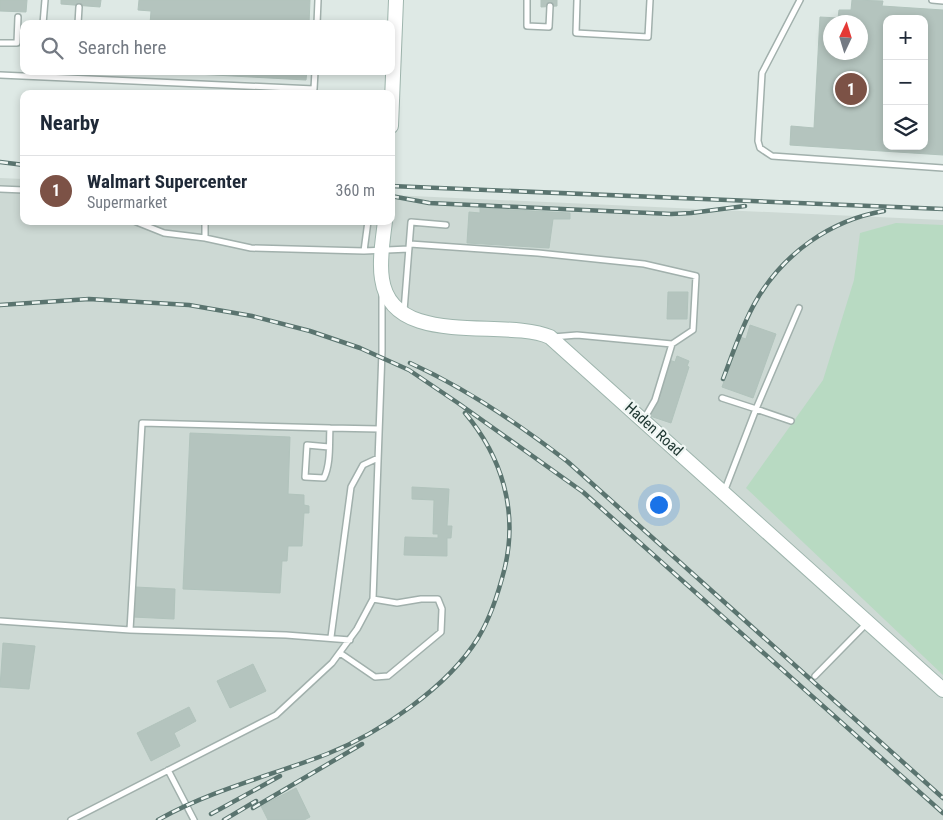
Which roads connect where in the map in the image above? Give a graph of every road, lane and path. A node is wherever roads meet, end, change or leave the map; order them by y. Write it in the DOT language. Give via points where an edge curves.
graph roads {
  1 [pos="45,0"];
  2 [pos="318,0"];
  3 [pos="396,0"];
  4 [pos="527,0"];
  5 [pos="577,0"];
  6 [pos="650,0"];
  7 [pos="800,0"];
  8 [pos="932,0"];
  9 [pos="942,1"];
  10 [pos="550,6"];
  11 [pos="79,8"];
  12 [pos="18,17"];
  13 [pos="44,20"];
  14 [pos="78,20"];
  15 [pos="317,20"];
  16 [pos="395,25"];
  17 [pos="0,42"];
  18 [pos="0,75"];
  19 [pos="20,75"];
  20 [pos="58,75"];
  21 [pos="315,75"];
  22 [pos="393,75"];
  23 [pos="314,90"];
  24 [pos="314,90"];
  25 [pos="392,90"];
  26 [pos="943,168"];
  27 [pos="0,189"];
  28 [pos="20,190"];
  29 [pos="144,225"];
  30 [pos="205,225"];
  31 [pos="367,225"];
  32 [pos="385,225"];
  33 [pos="446,225"];
  34 [pos="204,238"];
  35 [pos="410,246"];
  36 [pos="382,250"];
  37 [pos="364,251"];
  38 [pos="382,279"];
  39 [pos="799,308"];
  40 [pos="404,312"];
  41 [pos="550,337"];
  42 [pos="672,344"];
  43 [pos="722,398"];
  44 [pos="756,409"];
  45 [pos="644,419"];
  46 [pos="791,421"];
  47 [pos="330,428"];
  48 [pos="379,429"];
  49 [pos="329,446"];
  50 [pos="378,458"];
  51 [pos="724,492"];
  52 [pos="373,599"];
  53 [pos="0,621"];
  54 [pos="868,621"];
  55 [pos="130,630"];
  56 [pos="330,637"];
  57 [pos="350,640"];
  58 [pos="340,652"];
  59 [pos="815,676"];
  60 [pos="943,690"];
  61 [pos="168,770"];
  62 [pos="71,820"];
  63 [pos="194,820"];
  1 -- 13 [label="lane"];
  2 -- 15 [label="lane"];
  3 -- 16 [label="street"];
  4 -- 10 [label="lane" via="528,26 550,27"];
  5 -- 6 [label="lane" via="576,33 648,36"];
  7 -- 26 [label="lane" via="762,74 760,148 772,156"];
  8 -- 9 [label="lane"];
  11 -- 14 [label="lane"];
  12 -- 17 [label="lane" via="17,43"];
  18 -- 19 [label="lane"];
  20 -- 23 [label="lane"];
  21 -- 24 [label="lane"];
  22 -- 25 [label="street"];
  27 -- 28 [label="lane"];
  29 -- 34 [label="lane" via="164,233"];
  30 -- 34 [label="lane"];
  31 -- 37 [label="lane"];
  32 -- 36 [label="street, Haden Road"];
  33 -- 35 [label="lane" via="411,222"];
  34 -- 37 [label="lane" via="250,248"];
  35 -- 36 [label="lane"];
  35 -- 40 [label="lane"];
  35 -- 42 [label="lane" via="635,264 696,276 693,330"];
  36 -- 37 [label="lane"];
  36 -- 38 [label="street, Haden Road"];
  38 -- 40 [label="street, Haden Road" via="389,297"];
  38 -- 48 [label="lane"];
  39 -- 44 [label="lane"];
  40 -- 41 [label="street, Haden Road" via="435,326 518,329"];
  41 -- 42 [label="lane" via="577,335"];
  41 -- 45 [label="street, Haden Road"];
  42 -- 45 [label="lane" via="655,400"];
  43 -- 44 [label="lane"];
  44 -- 46 [label="lane"];
  44 -- 51 [label="lane"];
  45 -- 51 [label="street, Haden Road"];
  47 -- 48 [label="lane"];
  47 -- 49 [label="lane"];
  47 -- 55 [label="lane" via="142,423"];
  48 -- 50 [label="lane"];
  49 -- 49 [label="lane" via="328,470 324,478 305,477 307,446"];
  50 -- 52 [label="lane"];
  50 -- 56 [label="lane" via="363,465 351,487"];
  51 -- 54 [label="street, Haden Road"];
  52 -- 57 [label="lane"];
  52 -- 58 [label="lane" via="398,603 438,600 442,609 441,632 388,676 375,677"];
  53 -- 55 [label="lane"];
  54 -- 59 [label="lane"];
  54 -- 60 [label="street, Haden Road"];
  55 -- 56 [label="lane"];
  56 -- 57 [label="lane"];
  57 -- 58 [label="lane"];
  58 -- 61 [label="lane" via="276,715"];
  61 -- 62 [label="lane"];
  61 -- 63 [label="lane"];
}
